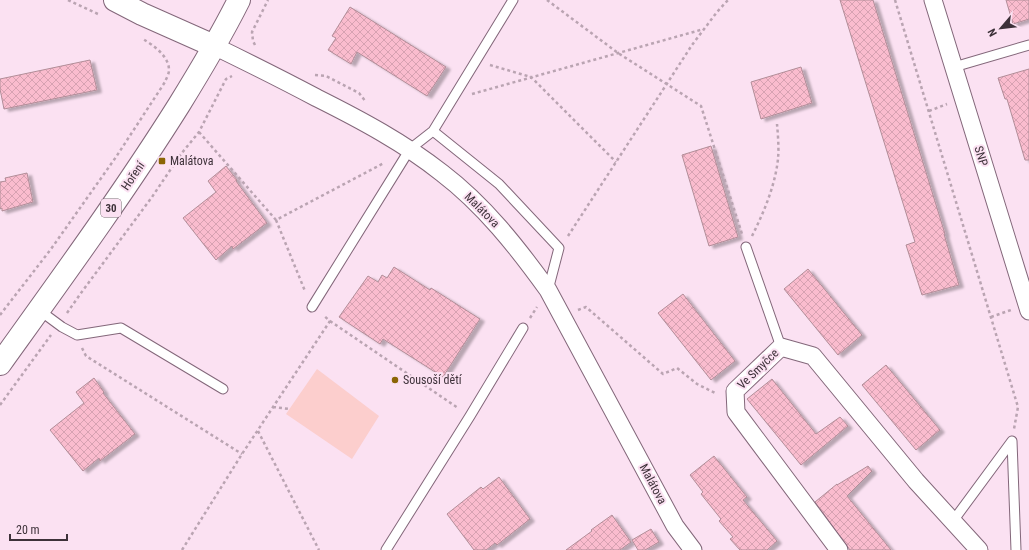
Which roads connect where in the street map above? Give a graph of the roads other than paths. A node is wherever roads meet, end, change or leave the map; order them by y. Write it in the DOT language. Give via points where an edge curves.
graph roads {
  1 [pos="239,0"];
  2 [pos="513,0"];
  3 [pos="933,0"];
  4 [pos="118,1"];
  5 [pos="1029,45"];
  6 [pos="214,46"];
  7 [pos="954,67"];
  8 [pos="433,131"];
  9 [pos="410,149"];
  10 [pos="746,247"];
  11 [pos="548,290"];
  12 [pos="312,307"];
  13 [pos="39,310"];
  14 [pos="1029,311"];
  15 [pos="523,328"];
  16 [pos="781,346"];
  17 [pos="0,364"];
  18 [pos="223,389"];
  19 [pos="953,521"];
  20 [pos="386,550"];
  21 [pos="693,550"];
  22 [pos="839,550"];
  23 [pos="979,550"];
  24 [pos="1016,550"];
  1 -- 6 [label="main road, Hoření / 30"];
  2 -- 8 [label="lane"];
  3 -- 7 [label="street, SNP"];
  4 -- 6 [label="main road, Malátova"];
  5 -- 7 [label="lane"];
  6 -- 9 [label="street, Malátova" via="356,118"];
  6 -- 13 [label="main road, Hoření / 30" via="135,173"];
  7 -- 14 [label="street, SNP"];
  8 -- 9 [label="lane"];
  8 -- 11 [label="lane" via="499,184 560,248"];
  9 -- 11 [label="street, Malátova" via="473,199 525,257"];
  9 -- 12 [label="lane"];
  10 -- 16 [label="lane"];
  11 -- 21 [label="street, Malátova" via="675,526"];
  13 -- 17 [label="main road, Hoření / 30"];
  13 -- 18 [label="lane" via="77,335 122,328"];
  15 -- 20 [label="lane"];
  16 -- 19 [label="street, Ve Smyčce" via="813,356 916,481"];
  16 -- 22 [label="street, Ve Smyčce" via="735,392 736,412"];
  19 -- 23 [label="street, Ve Smyčce"];
  19 -- 24 [label="lane" via="1012,441"];
}
